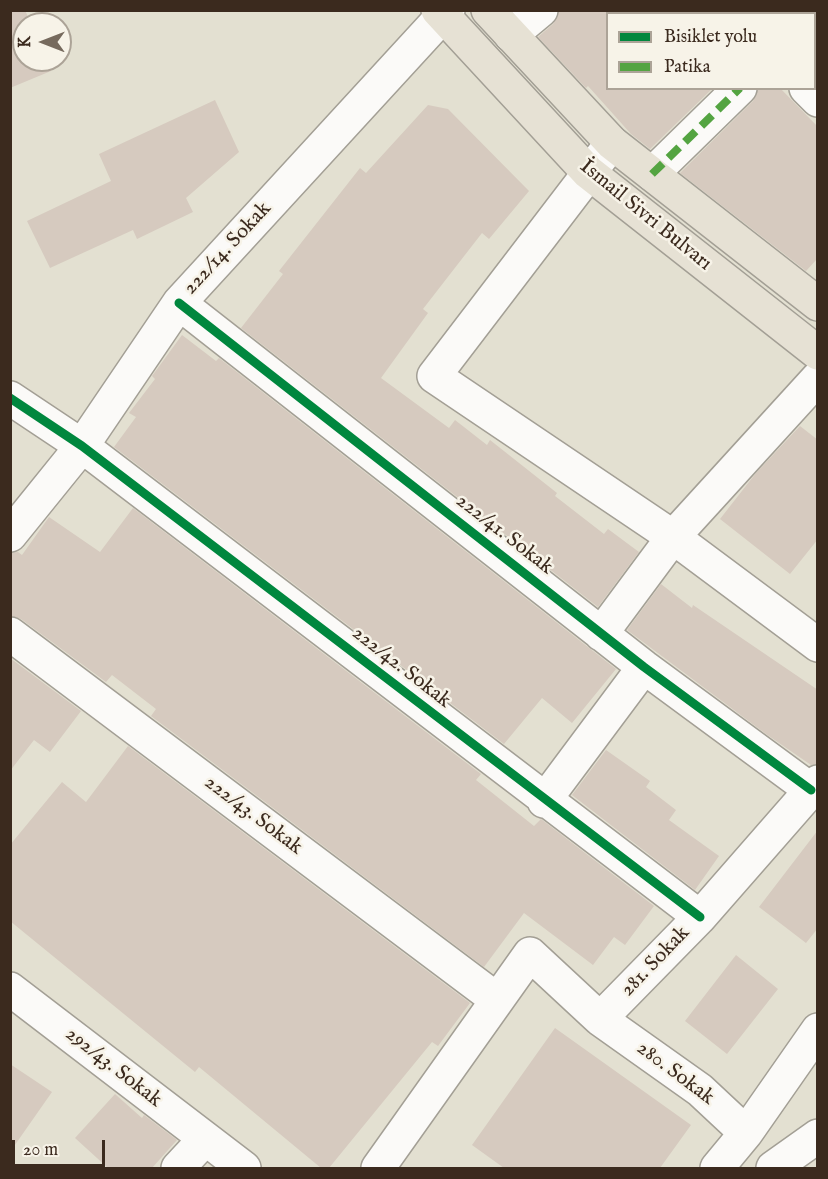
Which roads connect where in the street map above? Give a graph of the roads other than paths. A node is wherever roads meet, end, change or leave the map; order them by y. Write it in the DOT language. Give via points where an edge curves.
graph roads {
  1 [pos="488,10"];
  2 [pos="541,10"];
  3 [pos="443,12"];
  4 [pos="511,35"];
  5 [pos="738,90"];
  6 [pos="612,143"];
  7 [pos="588,172"];
  8 [pos="652,174"];
  9 [pos="179,303"];
  10 [pos="818,304"];
  11 [pos="818,353"];
  12 [pos="818,378"];
  13 [pos="10,398"];
  14 [pos="82,446"];
  15 [pos="10,535"];
  16 [pos="673,537"];
  17 [pos="10,634"];
  18 [pos="601,634"];
  19 [pos="818,645"];
  20 [pos="644,667"];
  21 [pos="814,786"];
  22 [pos="544,801"];
  23 [pos="699,917"];
  24 [pos="10,989"];
  25 [pos="496,999"];
  26 [pos="600,1019"];
  27 [pos="818,1030"];
  28 [pos="746,1133"];
  29 [pos="818,1136"];
  30 [pos="205,1139"];
  31 [pos="178,1168"];
  32 [pos="244,1168"];
  33 [pos="378,1168"];
  34 [pos="717,1168"];
  35 [pos="773,1168"];
  1 -- 4 [label="main road, İsmail Sivri Bulvarı"];
  2 -- 4 [label="street"];
  3 -- 7 [label="main road, İsmail Sivri Bulvarı"];
  3 -- 9 [label="street, 222/14. Sokak"];
  4 -- 6 [label="main road, İsmail Sivri Bulvarı"];
  5 -- 8 [label="street"];
  6 -- 7 [label="street"];
  6 -- 8 [label="main road, İsmail Sivri Bulvarı"];
  7 -- 11 [label="main road, İsmail Sivri Bulvarı"];
  7 -- 16 [label="street" via="434,376"];
  8 -- 10 [label="main road, İsmail Sivri Bulvarı"];
  9 -- 14 [label="street, 222/14. Sokak"];
  9 -- 18 [label="street, 222/41. Sokak"];
  12 -- 16 [label="street"];
  13 -- 14 [label="street, 222/42. Sokak"];
  14 -- 15 [label="street, 222/14. Sokak"];
  14 -- 22 [label="street, 222/42. Sokak"];
  16 -- 18 [label="street"];
  16 -- 19 [label="street"];
  17 -- 25 [label="street, 222/43. Sokak"];
  18 -- 20 [label="street, 222/41. Sokak"];
  20 -- 21 [label="street, 222/41. Sokak"];
  20 -- 22 [label="street"];
  21 -- 23 [label="street, 281. Sokak"];
  22 -- 23 [label="street, 222/42. Sokak"];
  23 -- 26 [label="street, 281. Sokak"];
  24 -- 30 [label="street, 292/43. Sokak"];
  25 -- 26 [label="street" via="530,954"];
  25 -- 33 [label="street"];
  26 -- 28 [label="street, 280. Sokak" via="699,1090"];
  27 -- 28 [label="street"];
  28 -- 34 [label="street"];
  29 -- 35 [label="street"];
  30 -- 31 [label="street"];
  30 -- 32 [label="street, 292/43. Sokak"];
}
